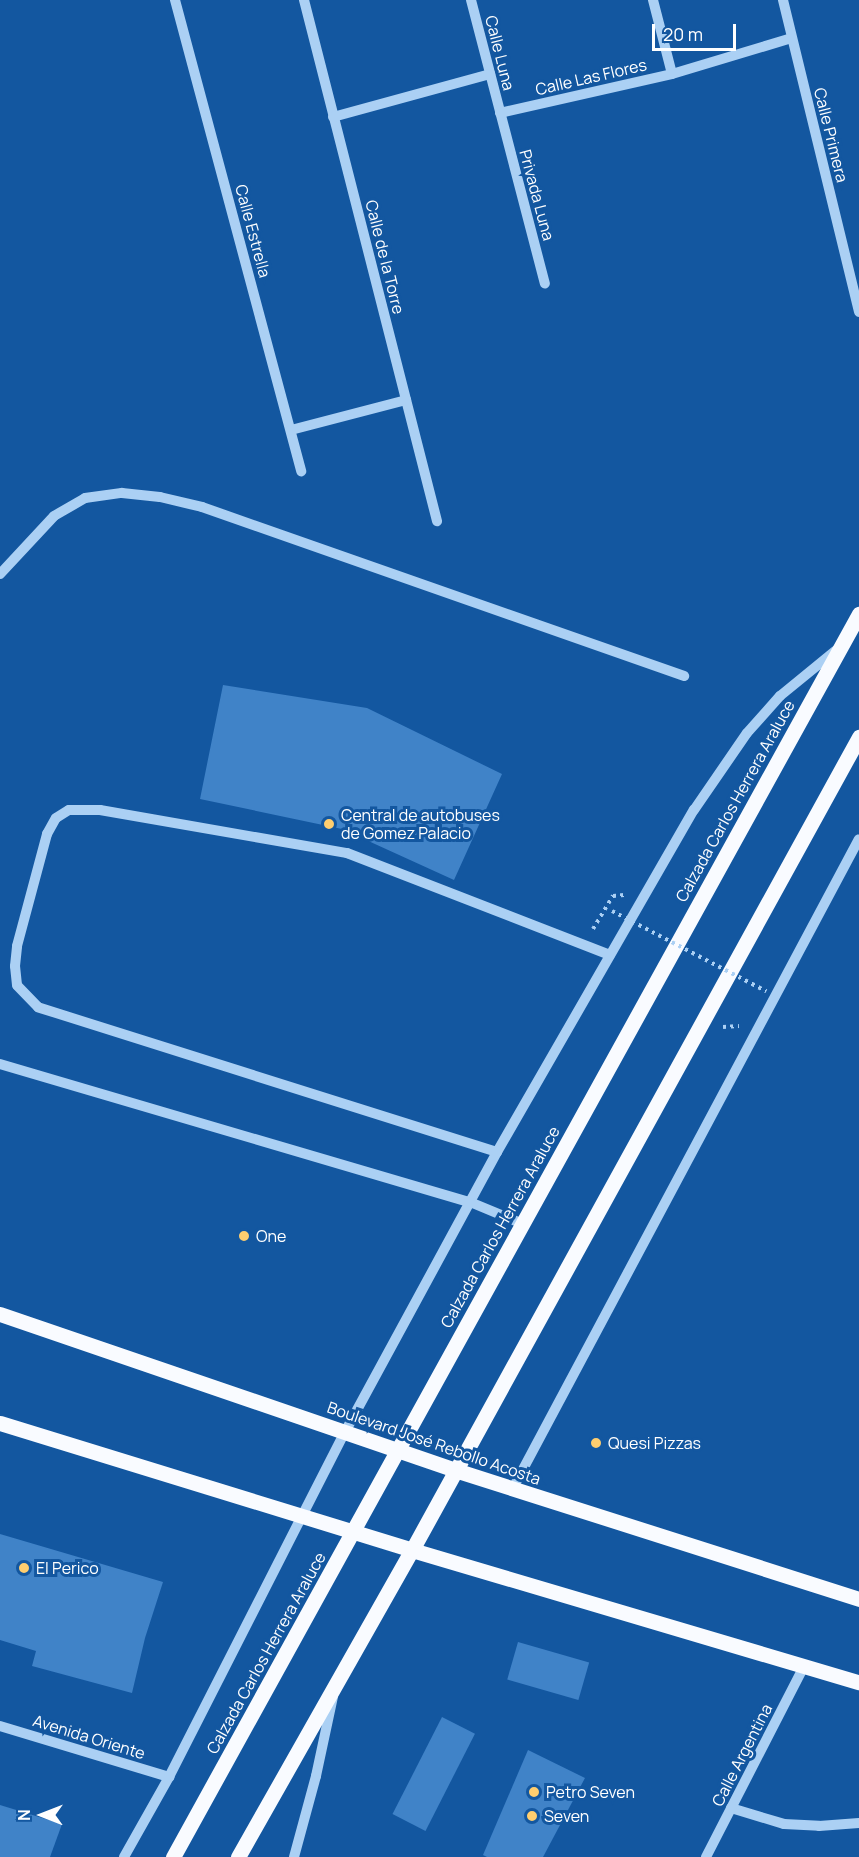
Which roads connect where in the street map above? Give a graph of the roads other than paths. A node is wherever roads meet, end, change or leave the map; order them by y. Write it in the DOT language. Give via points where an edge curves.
graph roads {
  1 [pos="175,0"];
  2 [pos="304,0"];
  3 [pos="471,0"];
  4 [pos="653,0"];
  5 [pos="783,0"];
  6 [pos="792,38"];
  7 [pos="490,74"];
  8 [pos="672,74"];
  9 [pos="500,114"];
  10 [pos="333,117"];
  11 [pos="545,284"];
  12 [pos="859,312"];
  13 [pos="406,400"];
  14 [pos="291,430"];
  15 [pos="301,471"];
  16 [pos="437,521"];
  17 [pos="0,574"];
  18 [pos="859,614"];
  19 [pos="843,645"];
  20 [pos="684,676"];
  21 [pos="859,737"];
  22 [pos="859,839"];
  23 [pos="610,955"];
  24 [pos="0,1064"];
  25 [pos="497,1152"];
  26 [pos="470,1202"];
  27 [pos="523,1224"];
  28 [pos="0,1314"];
  29 [pos="0,1423"];
  30 [pos="345,1432"];
  31 [pos="399,1451"];
  32 [pos="455,1470"];
  33 [pos="513,1488"];
  34 [pos="302,1515"];
  35 [pos="354,1532"];
  36 [pos="412,1550"];
  37 [pos="859,1599"];
  38 [pos="804,1666"];
  39 [pos="337,1679"];
  40 [pos="859,1682"];
  41 [pos="0,1726"];
  42 [pos="169,1777"];
  43 [pos="731,1808"];
  44 [pos="859,1823"];
  45 [pos="124,1857"];
  46 [pos="173,1857"];
  47 [pos="238,1857"];
  48 [pos="294,1857"];
  49 [pos="706,1857"];
  1 -- 14 [label="street, Calle Estrella"];
  2 -- 10 [label="street, Calle de la Torre"];
  3 -- 7 [label="street, Calle Luna"];
  4 -- 8 [label="street"];
  5 -- 6 [label="street, Calle Primera"];
  6 -- 8 [label="street, Calle Las Flores"];
  6 -- 12 [label="street, Calle Primera"];
  7 -- 9 [label="street, Calle Luna"];
  7 -- 10 [label="street"];
  8 -- 9 [label="street, Calle Las Flores"];
  9 -- 11 [label="street, Privada Luna"];
  10 -- 13 [label="street, Calle de la Torre"];
  13 -- 14 [label="street"];
  13 -- 16 [label="street, Calle de la Torre"];
  14 -- 15 [label="street, Calle Estrella"];
  17 -- 20 [label="street" via="54,516 86,498 122,493 160,497 202,507"];
  18 -- 19 [label="main road, Calzada Carlos Herrera Araluce"];
  19 -- 23 [label="street" via="780,696 741,741 694,810"];
  19 -- 27 [label="main road, Calzada Carlos Herrera Araluce"];
  21 -- 32 [label="main road"];
  22 -- 33 [label="street"];
  23 -- 25 [label="street"];
  23 -- 25 [label="street" via="347,853 100,810 69,810 56,818 47,834 15,966 17,985 38,1007"];
  24 -- 26 [label="street"];
  25 -- 26 [label="street"];
  26 -- 27 [label="street"];
  26 -- 30 [label="street"];
  27 -- 31 [label="main road, Calzada Carlos Herrera Araluce"];
  28 -- 30 [label="main road, Boulevard José Rebollo Acosta"];
  29 -- 34 [label="main road"];
  30 -- 31 [label="main road, Boulevard José Rebollo Acosta"];
  30 -- 34 [label="street"];
  31 -- 32 [label="main road, Boulevard José Rebollo Acosta"];
  31 -- 35 [label="main road, Calzada Carlos Herrera Araluce"];
  32 -- 33 [label="main road, Boulevard José Rebollo Acosta"];
  32 -- 36 [label="main road"];
  33 -- 37 [label="main road, Boulevard José Rebollo Acosta"];
  34 -- 35 [label="main road"];
  34 -- 42 [label="street"];
  35 -- 36 [label="main road"];
  35 -- 46 [label="main road, Calzada Carlos Herrera Araluce"];
  36 -- 38 [label="main road"];
  36 -- 39 [label="main road"];
  38 -- 40 [label="main road"];
  38 -- 43 [label="street, Calle Argentina"];
  39 -- 47 [label="main road"];
  39 -- 48 [label="street"];
  41 -- 42 [label="street, Avenida Oriente"];
  42 -- 45 [label="street"];
  43 -- 44 [label="street" via="784,1824"];
  43 -- 49 [label="street, Calle Argentina"];
}
